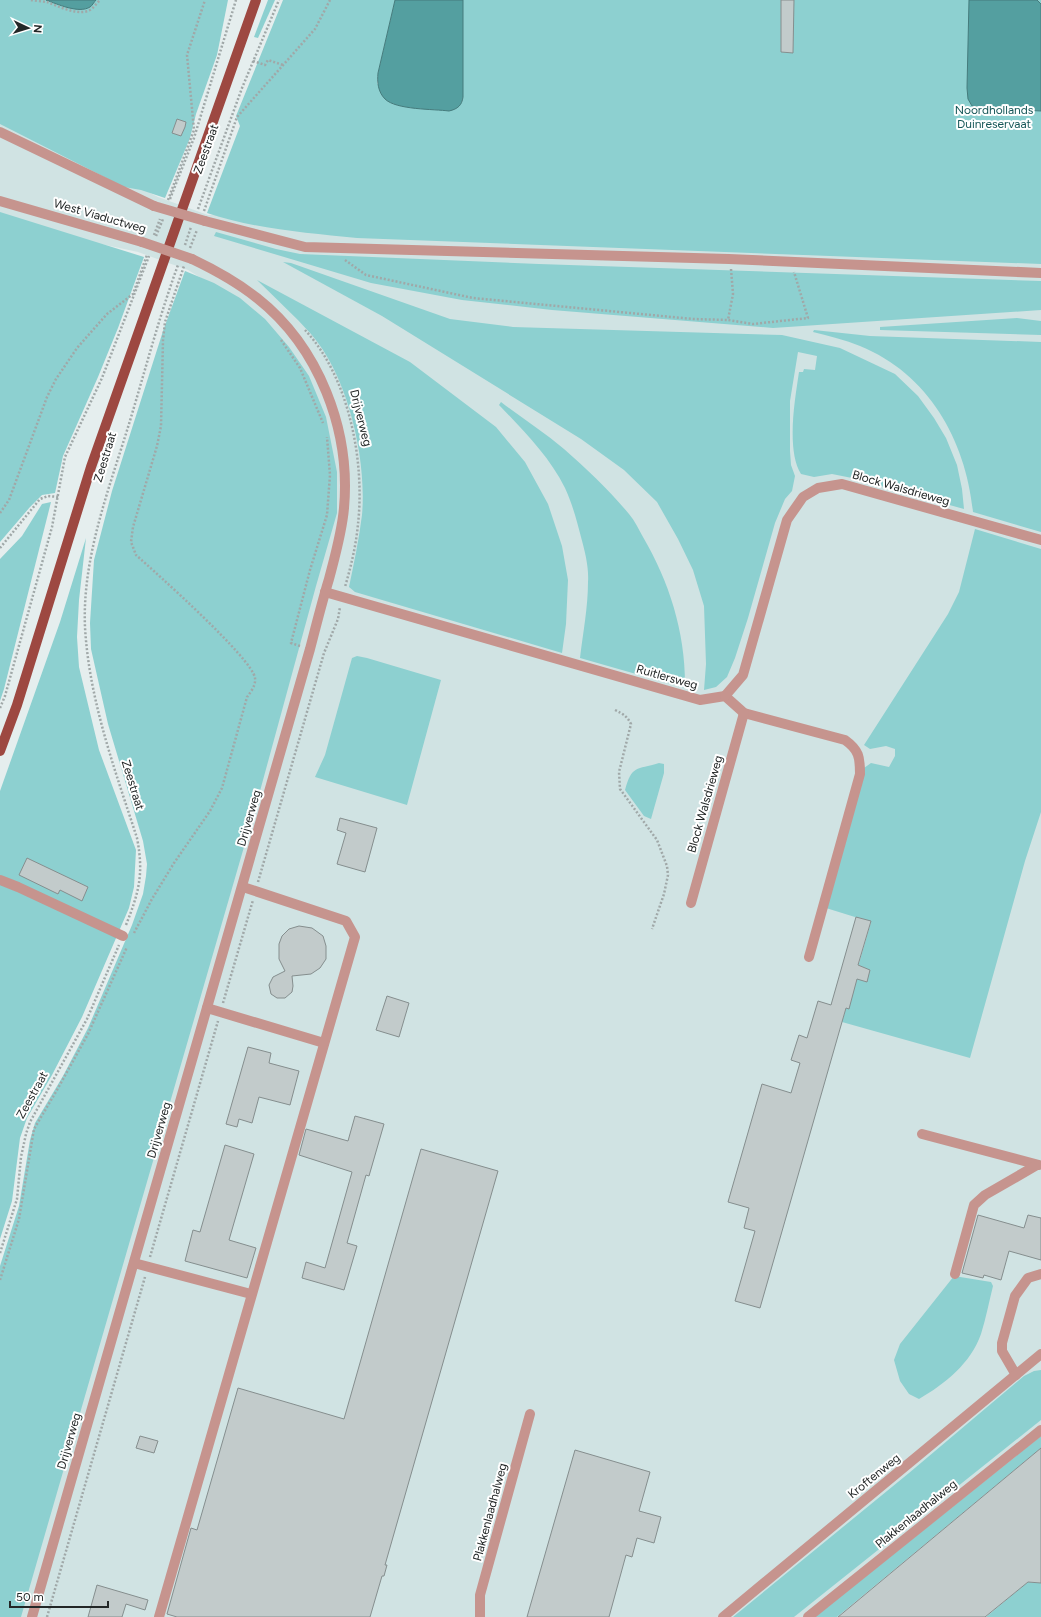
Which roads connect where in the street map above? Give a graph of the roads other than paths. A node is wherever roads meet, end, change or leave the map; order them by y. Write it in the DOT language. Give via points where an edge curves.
graph roads {
  1 [pos="256,0"];
  2 [pos="0,132"];
  3 [pos="0,201"];
  4 [pos="189,258"];
  5 [pos="1041,273"];
  6 [pos="1041,540"];
  7 [pos="325,592"];
  8 [pos="725,696"];
  9 [pos="744,713"];
  10 [pos="0,750"];
  11 [pos="0,880"];
  12 [pos="243,887"];
  13 [pos="691,903"];
  14 [pos="128,939"];
  15 [pos="810,957"];
  16 [pos="207,1008"];
  17 [pos="324,1042"];
  18 [pos="922,1134"];
  19 [pos="1039,1165"];
  20 [pos="134,1263"];
  21 [pos="955,1274"];
  22 [pos="1041,1274"];
  23 [pos="251,1294"];
  24 [pos="1041,1354"];
  25 [pos="1016,1375"];
  26 [pos="530,1414"];
  27 [pos="1041,1430"];
  28 [pos="32,1617"];
  29 [pos="159,1617"];
  30 [pos="480,1617"];
  31 [pos="722,1617"];
  32 [pos="808,1617"];
  1 -- 10 [label="main road, Zeestraat" via="91,467 17,705"];
  2 -- 5 [label="street, bridge" via="161,211 305,247 729,258"];
  3 -- 4 [label="street, West Viaductweg, bridge" via="149,242"];
  4 -- 7 [label="street, Drijverweg" via="227,277 275,314 310,358 329,401 342,447 345,486 341,527"];
  6 -- 8 [label="street, Block Walsdrieweg" via="842,484 818,488 803,497 787,520 743,675"];
  7 -- 8 [label="street, Ruitlersweg" via="700,700"];
  7 -- 12 [label="street, Drijverweg"];
  8 -- 9 [label="street"];
  9 -- 13 [label="street, Block Walsdrieweg"];
  9 -- 15 [label="street" via="845,740 854,746 860,759 860,774"];
  11 -- 14 [label="street"];
  12 -- 16 [label="street, Drijverweg"];
  12 -- 17 [label="street" via="346,921 355,937"];
  16 -- 17 [label="street"];
  16 -- 20 [label="street, Drijverweg"];
  17 -- 23 [label="street"];
  18 -- 19 [label="street"];
  19 -- 21 [label="street" via="985,1195 974,1205"];
  20 -- 23 [label="street"];
  20 -- 28 [label="street, Drijverweg"];
  22 -- 25 [label="street" via="1028,1278 1015,1296 1002,1343 1002,1351"];
  23 -- 29 [label="street"];
  24 -- 25 [label="street, Kroftenweg"];
  25 -- 31 [label="street, Kroftenweg"];
  26 -- 30 [label="street, Plakkenlaadhalweg" via="480,1595"];
  27 -- 32 [label="street, Plakkenlaadhalweg"];
}
